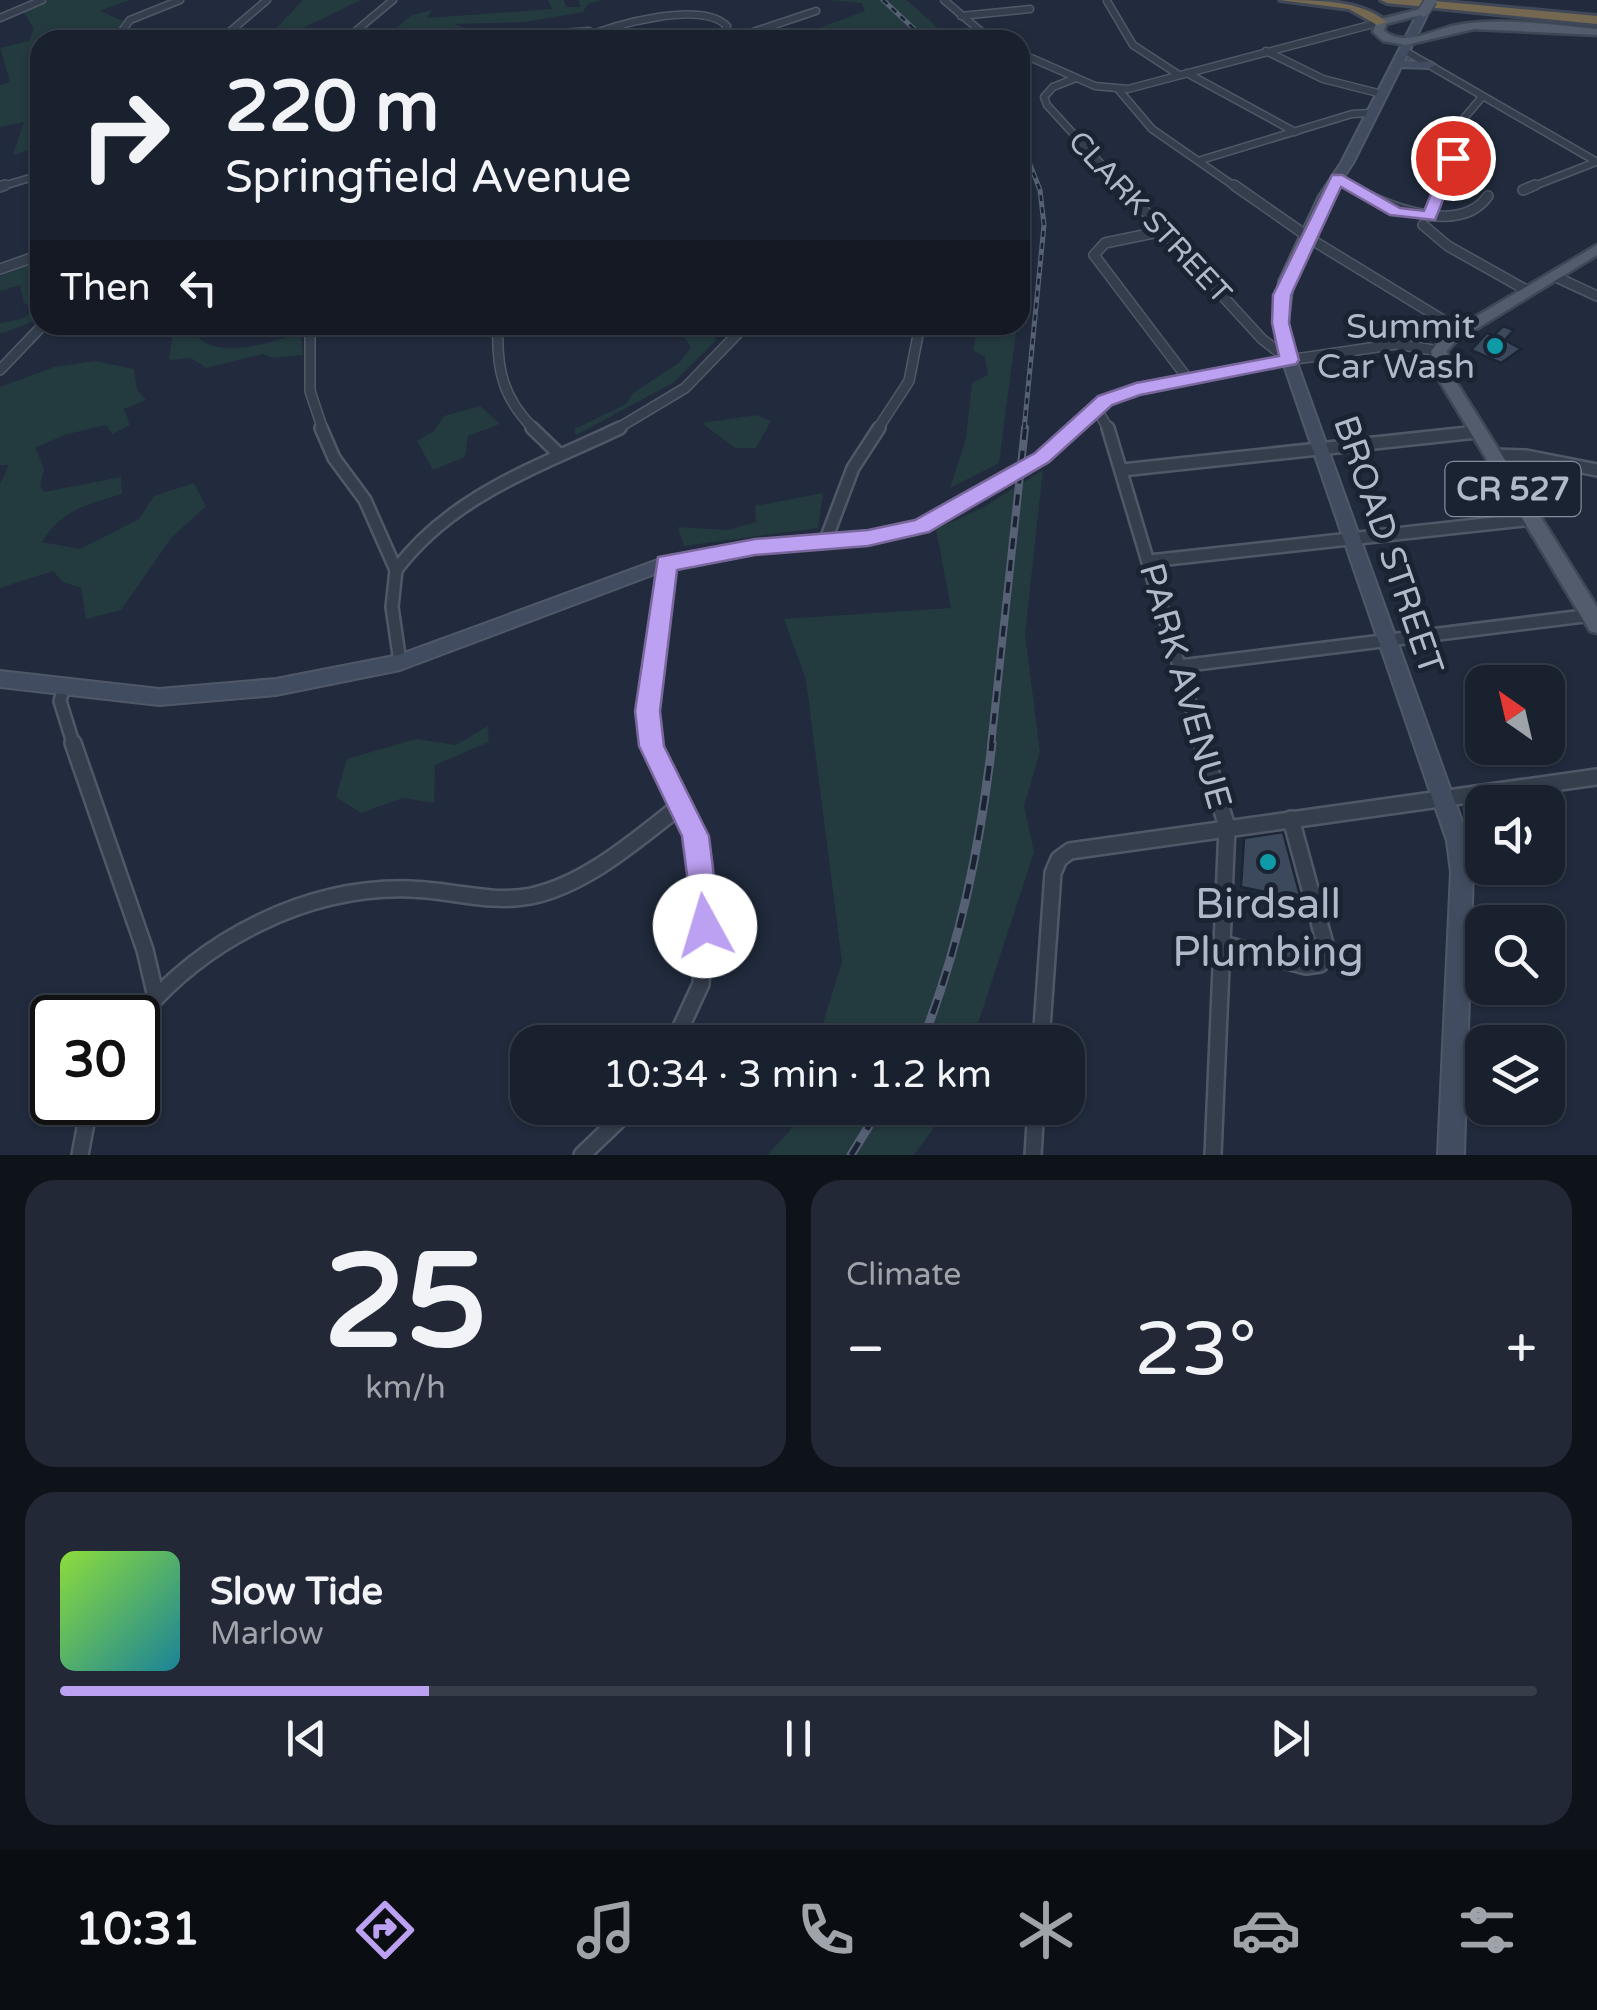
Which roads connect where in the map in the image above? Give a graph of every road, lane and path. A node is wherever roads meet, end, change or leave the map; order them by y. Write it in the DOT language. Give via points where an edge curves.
graph roads {
  1 [pos="42,0"];
  2 [pos="180,0"];
  3 [pos="267,0"];
  4 [pos="393,0"];
  5 [pos="944,0"];
  6 [pos="1106,0"];
  7 [pos="1286,0"];
  8 [pos="1387,0"];
  9 [pos="1484,0"];
  10 [pos="687,3"];
  11 [pos="1428,5"];
  12 [pos="704,6"];
  13 [pos="1030,9"];
  14 [pos="1597,10"];
  15 [pos="816,11"];
  16 [pos="961,16"];
  17 [pos="0,18"];
  18 [pos="1597,20"];
  19 [pos="1362,24"];
  20 [pos="1381,29"];
  21 [pos="122,30"];
  22 [pos="232,30"];
  23 [pos="357,30"];
  24 [pos="605,30"];
  25 [pos="723,30"];
  26 [pos="758,30"];
  27 [pos="978,30"];
  28 [pos="1597,34"];
  29 [pos="1266,50"];
  30 [pos="1404,53"];
  31 [pos="1030,58"];
  32 [pos="1430,65"];
  33 [pos="1183,74"];
  34 [pos="1076,78"];
  35 [pos="1118,89"];
  36 [pos="1382,94"];
  37 [pos="1482,96"];
  38 [pos="1372,113"];
  39 [pos="1465,116"];
  40 [pos="1295,132"];
  41 [pos="1453,158"];
  42 [pos="1200,160"];
  43 [pos="1597,162"];
  44 [pos="30,177"];
  45 [pos="1337,178"];
  46 [pos="0,187"];
  47 [pos="1523,190"];
  48 [pos="1488,196"];
  49 [pos="1426,220"];
  50 [pos="1163,231"];
  51 [pos="1307,236"];
  52 [pos="1597,249"];
  53 [pos="30,258"];
  54 [pos="0,269"];
  55 [pos="1554,276"];
  56 [pos="1528,291"];
  57 [pos="1597,296"];
  58 [pos="1461,331"];
  59 [pos="33,335"];
  60 [pos="310,335"];
  61 [pos="498,335"];
  62 [pos="736,335"];
  63 [pos="918,335"];
  64 [pos="1439,351"];
  65 [pos="1289,360"];
  66 [pos="0,370"];
  67 [pos="1188,378"];
  68 [pos="1095,406"];
  69 [pos="1477,432"];
  70 [pos="1322,449"];
  71 [pos="560,456"];
  72 [pos="1492,456"];
  73 [pos="1122,470"];
  74 [pos="1597,470"];
  75 [pos="1532,518"];
  76 [pos="1354,537"];
  77 [pos="825,542"];
  78 [pos="1148,561"];
  79 [pos="666,563"];
  80 [pos="396,570"];
  81 [pos="1594,620"];
  82 [pos="1389,640"];
  83 [pos="400,662"];
  84 [pos="1180,666"];
  85 [pos="0,679"];
  86 [pos="64,687"];
  87 [pos="1597,777"];
  88 [pos="1445,798"];
  89 [pos="680,806"];
  90 [pos="1291,819"];
  91 [pos="1227,827"];
  92 [pos="1222,944"];
  93 [pos="155,993"];
  94 [pos="682,1025"];
  95 [pos="1042,1025"];
  96 [pos="86,1125"];
  97 [pos="613,1125"];
  98 [pos="1035,1125"];
  99 [pos="80,1155"];
  100 [pos="582,1155"];
  101 [pos="1033,1155"];
  102 [pos="1213,1155"];
  103 [pos="1451,1155"];
  1 -- 17 [label="street"];
  2 -- 21 [label="street" via="130,20"];
  3 -- 22 [label="street"];
  4 -- 23 [label="street"];
  5 -- 16 [label="street"];
  6 -- 33 [label="street" via="1133,46"];
  7 -- 20 [label="highway" via="1358,7 1375,14"];
  8 -- 18 [label="highway"];
  9 -- 14 [label="highway"];
  10 -- 24 [label="street"];
  11 -- 20 [label="main road"];
  11 -- 30 [label="main road, BROAD STREET"];
  12 -- 25 [label="street" via="727,22"];
  13 -- 16 [label="street"];
  15 -- 26 [label="street"];
  16 -- 27 [label="street"];
  19 -- 20 [label="street"];
  19 -- 20 [label="street"];
  19 -- 29 [label="street"];
  20 -- 30 [label="main road"];
  28 -- 30 [label="main road" via="1506,25 1456,28"];
  29 -- 33 [label="street"];
  29 -- 36 [label="street" via="1323,80"];
  30 -- 32 [label="main road"];
  30 -- 36 [label="main road, BROAD STREET"];
  31 -- 34 [label="street"];
  32 -- 37 [label="street"];
  33 -- 35 [label="street"];
  33 -- 40 [label="street"];
  34 -- 35 [label="street"];
  34 -- 50 [label="street, CLARK STREET" via="1048,90 1044,101"];
  35 -- 42 [label="street" via="1140,119"];
  36 -- 38 [label="main road, BROAD STREET"];
  37 -- 39 [label="street"];
  37 -- 43 [label="street"];
  38 -- 40 [label="street"];
  38 -- 45 [label="main road, BROAD STREET"];
  40 -- 42 [label="street"];
  41 -- 49 [label="street"];
  42 -- 51 [label="street"];
  43 -- 47 [label="street"];
  44 -- 46 [label="street"];
  45 -- 49 [label="street" via="1396,212"];
  45 -- 51 [label="main road, BROAD STREET"];
  48 -- 49 [label="street" via="1479,207"];
  49 -- 56 [label="street" via="1448,246"];
  50 -- 65 [label="street, CLARK STREET"];
  50 -- 67 [label="street" via="1105,243 1094,255"];
  51 -- 58 [label="street"];
  51 -- 65 [label="main road, BROAD STREET" via="1280,308"];
  52 -- 55 [label="main road"];
  53 -- 54 [label="street"];
  55 -- 56 [label="main road"];
  55 -- 57 [label="street"];
  56 -- 58 [label="main road"];
  58 -- 64 [label="main road"];
  59 -- 66 [label="street"];
  60 -- 80 [label="street" via="314,410"];
  61 -- 71 [label="street" via="498,384"];
  62 -- 71 [label="street" via="664,404"];
  63 -- 77 [label="street" via="909,381 853,468"];
  64 -- 65 [label="street" via="1398,344"];
  64 -- 69 [label="main road, CR 527" via="1444,374"];
  65 -- 67 [label="main road"];
  65 -- 70 [label="main road, BROAD STREET"];
  67 -- 68 [label="main road"];
  68 -- 73 [label="street, PARK AVENUE"];
  68 -- 77 [label="main road" via="1042,458 952,512 889,535"];
  69 -- 70 [label="street"];
  69 -- 72 [label="main road, CR 527"];
  70 -- 73 [label="street"];
  70 -- 76 [label="main road, BROAD STREET"];
  71 -- 80 [label="street" via="471,499 422,538"];
  72 -- 74 [label="street"];
  72 -- 75 [label="main road, CR 527"];
  73 -- 78 [label="street, PARK AVENUE"];
  75 -- 76 [label="street"];
  75 -- 81 [label="main road, CR 527"];
  76 -- 78 [label="street"];
  76 -- 82 [label="main road, BROAD STREET"];
  77 -- 79 [label="main road"];
  78 -- 84 [label="street, PARK AVENUE"];
  79 -- 83 [label="main road"];
  79 -- 89 [label="street" via="647,711 652,746"];
  80 -- 83 [label="street" via="392,607"];
  81 -- 82 [label="street"];
  82 -- 84 [label="street"];
  82 -- 88 [label="main road, BROAD STREET"];
  83 -- 86 [label="main road" via="217,695 159,698"];
  84 -- 91 [label="street, PARK AVENUE"];
  85 -- 86 [label="main road"];
  86 -- 93 [label="street" via="60,701 67,727"];
  87 -- 88 [label="street"];
  88 -- 90 [label="street"];
  88 -- 103 [label="main road, BROAD STREET" via="1462,872"];
  89 -- 93 [label="street" via="546,892 518,898 406,888 321,901 246,932"];
  89 -- 94 [label="street" via="696,836 705,954 701,984"];
  90 -- 91 [label="street"];
  90 -- 92 [label="street" via="1328,955 1306,966"];
  91 -- 92 [label="street, PARK AVENUE"];
  91 -- 95 [label="street" via="1062,854 1054,864"];
  92 -- 102 [label="street, PARK AVENUE"];
  96 -- 99 [label="street"];
  97 -- 100 [label="street"];
  98 -- 101 [label="street"];
}
